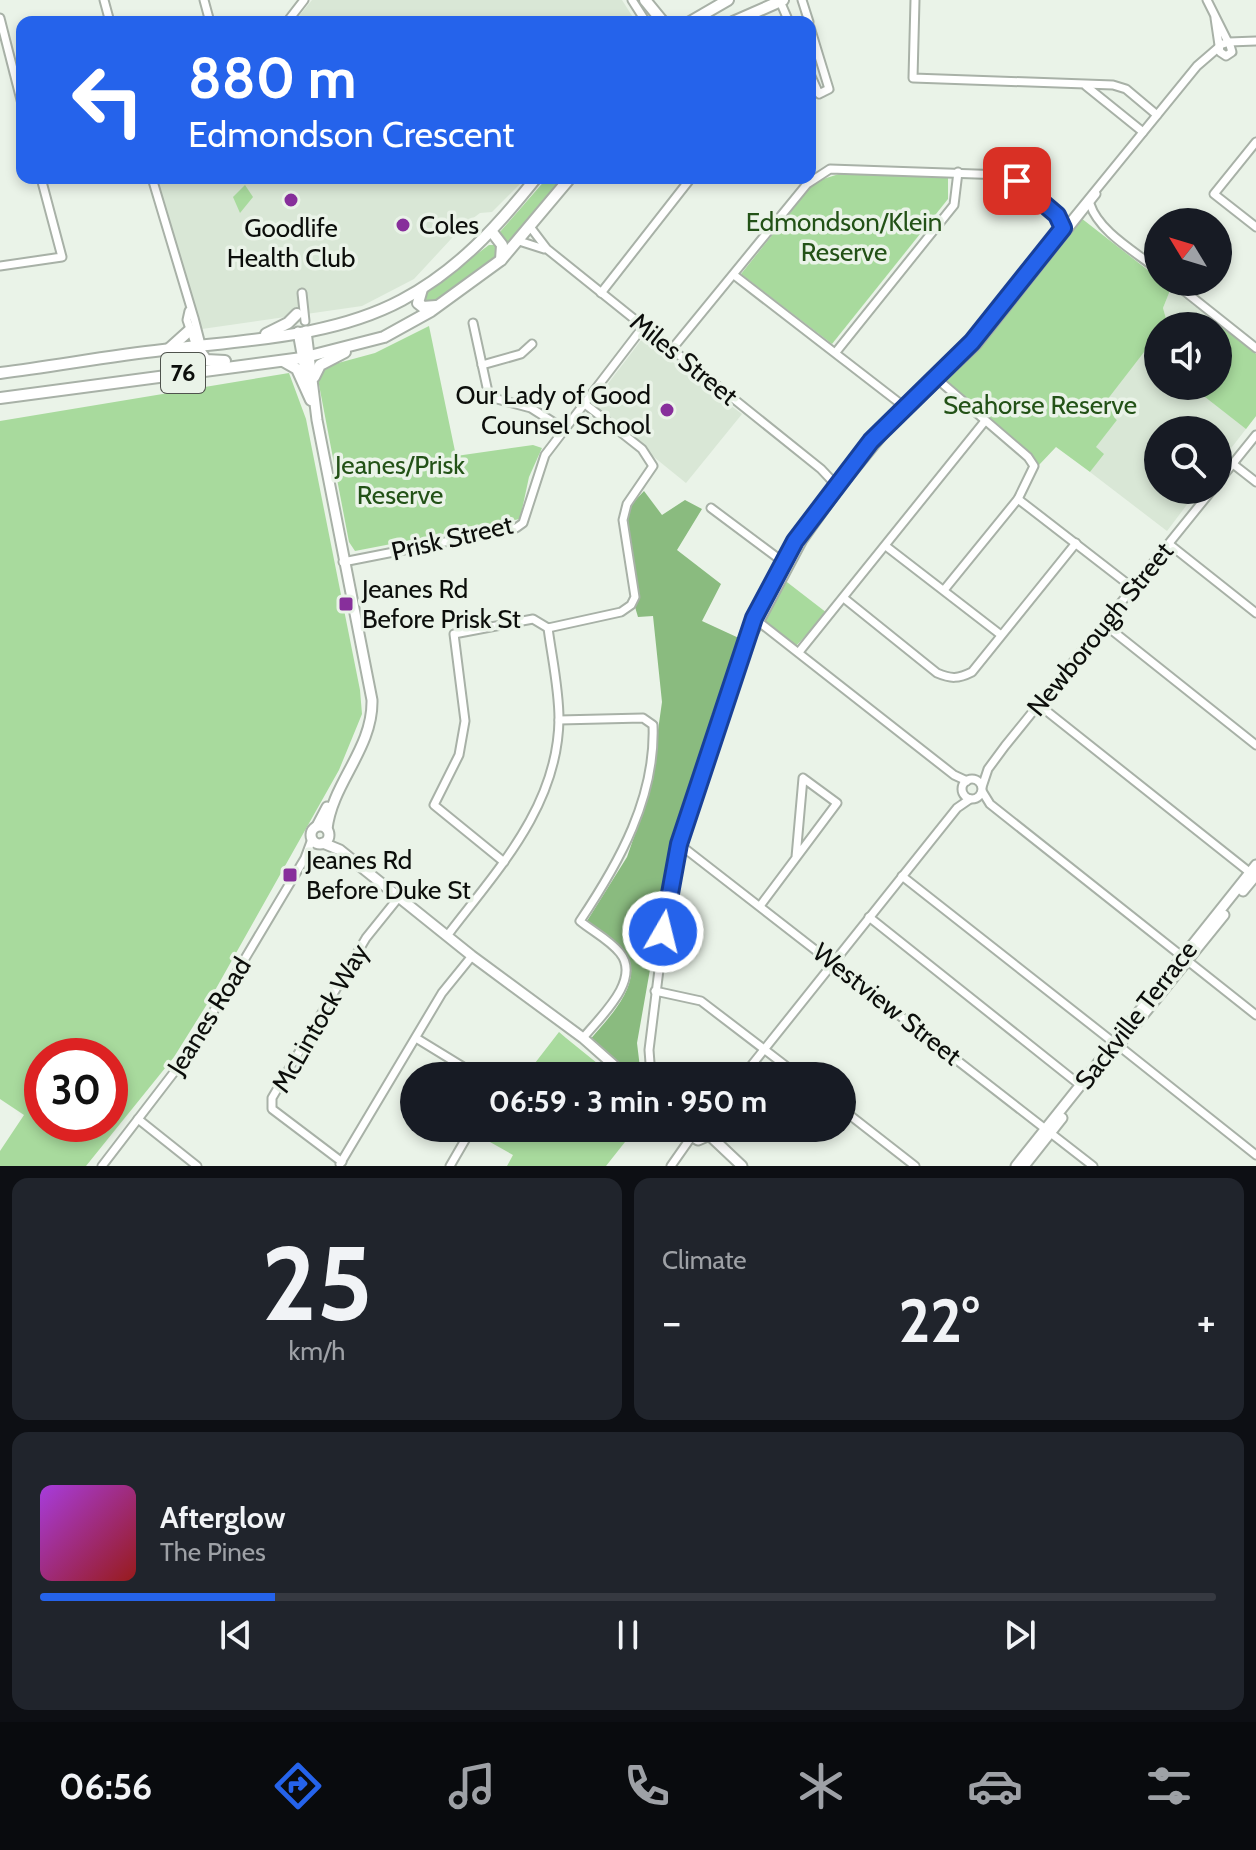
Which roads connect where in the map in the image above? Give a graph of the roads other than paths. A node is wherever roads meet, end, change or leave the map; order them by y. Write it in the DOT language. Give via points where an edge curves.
graph roads {
  1 [pos="304,0"];
  2 [pos="643,0"];
  3 [pos="728,0"];
  4 [pos="781,0"];
  5 [pos="915,0"];
  6 [pos="1207,0"];
  7 [pos="292,16"];
  8 [pos="658,16"];
  9 [pos="700,16"];
  10 [pos="746,16"];
  11 [pos="0,18"];
  12 [pos="1256,41"];
  13 [pos="1224,46"];
  14 [pos="816,47"];
  15 [pos="16,81"];
  16 [pos="1084,85"];
  17 [pos="816,87"];
  18 [pos="1157,115"];
  19 [pos="1143,132"];
  20 [pos="1256,142"];
  21 [pos="958,172"];
  22 [pos="1110,173"];
  23 [pos="816,176"];
  24 [pos="43,184"];
  25 [pos="154,184"];
  26 [pos="531,184"];
  27 [pos="565,184"];
  28 [pos="686,184"];
  29 [pos="807,184"];
  30 [pos="1041,200"];
  31 [pos="1090,204"];
  32 [pos="1077,215"];
  33 [pos="1256,227"];
  34 [pos="531,228"];
  35 [pos="1063,228"];
  36 [pos="492,232"];
  37 [pos="1111,232"];
  38 [pos="519,241"];
  39 [pos="547,249"];
  40 [pos="1144,259"];
  41 [pos="501,260"];
  42 [pos="0,266"];
  43 [pos="734,275"];
  44 [pos="427,284"];
  45 [pos="302,293"];
  46 [pos="601,293"];
  47 [pos="1191,296"];
  48 [pos="438,306"];
  49 [pos="189,311"];
  50 [pos="473,323"];
  51 [pos="302,324"];
  52 [pos="643,327"];
  53 [pos="190,330"];
  54 [pos="261,337"];
  55 [pos="384,337"];
  56 [pos="532,344"];
  57 [pos="196,346"];
  58 [pos="1256,348"];
  59 [pos="168,349"];
  60 [pos="672,349"];
  61 [pos="836,352"];
  62 [pos="306,357"];
  63 [pos="281,360"];
  64 [pos="262,363"];
  65 [pos="482,365"];
  66 [pos="0,373"];
  67 [pos="314,377"];
  68 [pos="936,379"];
  69 [pos="104,383"];
  70 [pos="0,398"];
  71 [pos="311,400"];
  72 [pos="585,404"];
  73 [pos="906,408"];
  74 [pos="317,420"];
  75 [pos="985,421"];
  76 [pos="564,429"];
  77 [pos="1256,435"];
  78 [pos="1233,464"];
  79 [pos="1256,482"];
  80 [pos="840,484"];
  81 [pos="1018,499"];
  82 [pos="1201,504"];
  83 [pos="711,508"];
  84 [pos="1076,543"];
  85 [pos="1169,544"];
  86 [pos="887,547"];
  87 [pos="344,562"];
  88 [pos="786,564"];
  89 [pos="1133,588"];
  90 [pos="944,590"];
  91 [pos="845,599"];
  92 [pos="1256,613"];
  93 [pos="757,620"];
  94 [pos="1104,624"];
  95 [pos="548,628"];
  96 [pos="1001,635"];
  97 [pos="799,652"];
  98 [pos="1039,705"];
  99 [pos="559,720"];
  100 [pos="1256,745"];
  101 [pos="988,769"];
  102 [pos="966,785"];
  103 [pos="982,789"];
  104 [pos="972,799"];
  105 [pos="990,804"];
  106 [pos="957,808"];
  107 [pos="321,836"];
  108 [pos="679,844"];
  109 [pos="796,857"];
  110 [pos="504,862"];
  111 [pos="1254,873"];
  112 [pos="902,876"];
  113 [pos="399,897"];
  114 [pos="760,906"];
  115 [pos="869,917"];
  116 [pos="446,931"];
  117 [pos="476,958"];
  118 [pos="1185,958"];
  119 [pos="833,962"];
  120 [pos="655,991"];
  121 [pos="1256,1015"];
  122 [pos="416,1038"];
  123 [pos="583,1038"];
  124 [pos="1116,1044"];
  125 [pos="764,1049"];
  126 [pos="455,1062"];
  127 [pos="610,1062"];
  128 [pos="650,1062"];
  129 [pos="754,1062"];
  130 [pos="781,1062"];
  131 [pos="1080,1085"];
  132 [pos="138,1119"];
  133 [pos="856,1120"];
  134 [pos="1048,1130"];
  135 [pos="464,1142"];
  136 [pos="691,1142"];
  137 [pos="712,1142"];
  138 [pos="1256,1155"];
  139 [pos="340,1164"];
  140 [pos="102,1166"];
  141 [pos="197,1166"];
  142 [pos="450,1166"];
  143 [pos="671,1166"];
  144 [pos="742,1166"];
  145 [pos="915,1166"];
  146 [pos="1016,1166"];
  147 [pos="1024,1166"];
  148 [pos="1093,1166"];
  1 -- 7 [label="street"];
  2 -- 8 [label="highway"];
  3 -- 9 [label="highway"];
  4 -- 10 [label="highway"];
  5 -- 16 [label="street" via="913,78"];
  6 -- 13 [label="street"];
  11 -- 15 [label="street"];
  12 -- 13 [label="street"];
  12 -- 13 [label="street" via="1232,52"];
  13 -- 18 [label="street" via="1197,66"];
  14 -- 17 [label="street" via="829,89 819,94"];
  16 -- 18 [label="street" via="1126,89"];
  16 -- 19 [label="street"];
  18 -- 19 [label="street"];
  19 -- 22 [label="street"];
  20 -- 33 [label="street" via="1214,194"];
  21 -- 23 [label="street" via="838,168"];
  21 -- 30 [label="street" via="1005,175"];
  21 -- 61 [label="street" via="954,205"];
  22 -- 31 [label="street"];
  22 -- 32 [label="street"];
  24 -- 42 [label="street" via="62,257"];
  25 -- 49 [label="street"];
  26 -- 36 [label="highway, 76"];
  27 -- 34 [label="highway, 76"];
  28 -- 46 [label="street"];
  29 -- 43 [label="street"];
  30 -- 32 [label="street"];
  30 -- 35 [label="street"];
  31 -- 32 [label="street"];
  31 -- 37 [label="street"];
  32 -- 35 [label="street"];
  32 -- 37 [label="street"];
  32 -- 68 [label="street" via="976,346"];
  34 -- 38 [label="highway, 76"];
  34 -- 39 [label="street, Miles Street"];
  35 -- 68 [label="street"];
  36 -- 41 [label="highway" via="502,245"];
  36 -- 44 [label="highway, 76"];
  37 -- 40 [label="street"];
  38 -- 39 [label="street, Miles Street"];
  38 -- 41 [label="highway, 76"];
  39 -- 46 [label="street, Miles Street"];
  41 -- 48 [label="highway, 76"];
  43 -- 60 [label="street"];
  43 -- 61 [label="street"];
  44 -- 48 [label="highway" via="418,303"];
  44 -- 51 [label="highway, 76" via="368,315"];
  45 -- 51 [label="street"];
  46 -- 52 [label="street, Miles Street"];
  47 -- 58 [label="street"];
  48 -- 55 [label="highway, 76"];
  49 -- 53 [label="street"];
  49 -- 57 [label="street" via="200,341"];
  50 -- 65 [label="street"];
  51 -- 54 [label="highway, 76"];
  51 -- 54 [label="highway" via="288,323"];
  51 -- 62 [label="main road, Jeanes Road"];
  52 -- 60 [label="street, Miles Street"];
  52 -- 72 [label="street, Prisk Street"];
  53 -- 57 [label="street"];
  53 -- 59 [label="highway"];
  54 -- 57 [label="highway, 76"];
  55 -- 62 [label="highway, 76"];
  55 -- 67 [label="highway" via="320,365"];
  56 -- 65 [label="street" via="521,354"];
  57 -- 59 [label="highway, 76"];
  57 -- 64 [label="highway" via="213,362"];
  57 -- 69 [label="highway" via="188,363"];
  59 -- 66 [label="highway, 76"];
  60 -- 80 [label="street, Miles Street"];
  61 -- 73 [label="street"];
  62 -- 63 [label="highway, 76"];
  62 -- 67 [label="main road, Jeanes Road"];
  62 -- 71 [label="main road, Jeanes Road"];
  63 -- 64 [label="highway, 76"];
  63 -- 71 [label="highway" via="297,369"];
  64 -- 69 [label="highway, 76"];
  65 -- 76 [label="street" via="488,392 531,408"];
  67 -- 74 [label="main road, Jeanes Road"];
  68 -- 73 [label="street"];
  68 -- 75 [label="street"];
  69 -- 70 [label="highway, 76"];
  71 -- 74 [label="main road, Jeanes Road"];
  72 -- 76 [label="street, Prisk Street"];
  72 -- 95 [label="street" via="642,449 653,466 627,504 623,520 635,597 621,612"];
  73 -- 80 [label="street"];
  74 -- 87 [label="main road, Jeanes Road"];
  75 -- 81 [label="street" via="1034,466"];
  75 -- 86 [label="street"];
  76 -- 87 [label="street, Prisk Street" via="545,455 523,523 516,528"];
  77 -- 78 [label="street"];
  78 -- 79 [label="street"];
  80 -- 88 [label="street"];
  81 -- 84 [label="street"];
  81 -- 90 [label="street"];
  82 -- 85 [label="street, Newborough Street"];
  83 -- 88 [label="street"];
  84 -- 89 [label="street"];
  84 -- 96 [label="street"];
  85 -- 89 [label="street, Newborough Street"];
  85 -- 92 [label="street"];
  86 -- 90 [label="street"];
  86 -- 91 [label="street"];
  87 -- 107 [label="main road, Jeanes Road" via="366,713"];
  88 -- 93 [label="street"];
  89 -- 94 [label="street, Newborough Street"];
  90 -- 96 [label="street"];
  91 -- 96 [label="street" via="951,679 972,672"];
  91 -- 97 [label="street"];
  93 -- 97 [label="street"];
  93 -- 108 [label="street"];
  94 -- 98 [label="street, Newborough Street"];
  94 -- 100 [label="street"];
  95 -- 99 [label="street"];
  95 -- 110 [label="street" via="533,619 454,634 465,721 459,755 434,805"];
  97 -- 102 [label="street"];
  98 -- 101 [label="street, Newborough Street"];
  98 -- 111 [label="street"];
  99 -- 110 [label="street" via="541,801"];
  99 -- 123 [label="street" via="643,718 653,725 640,807 620,860 580,921 620,953 626,966 620,993"];
  101 -- 102 [label="street, Newborough Street"];
  101 -- 103 [label="street, Newborough Street"];
  102 -- 103 [label="street"];
  102 -- 104 [label="street"];
  102 -- 106 [label="street, Newborough Street"];
  103 -- 104 [label="street, Newborough Street"];
  103 -- 105 [label="street"];
  104 -- 105 [label="street"];
  104 -- 106 [label="street, Newborough Street"];
  105 -- 118 [label="street"];
  106 -- 112 [label="street, Newborough Street"];
  107 -- 113 [label="main road"];
  107 -- 132 [label="street, Jeanes Road" via="188,1054"];
  108 -- 114 [label="street, Westview Street"];
  108 -- 120 [label="street"];
  109 -- 109 [label="street" via="837,803 803,778 802,794"];
  109 -- 114 [label="street"];
  110 -- 116 [label="street"];
  111 -- 118 [label="main road, Sackville Terrace"];
  112 -- 115 [label="street, Newborough Street"];
  112 -- 124 [label="street"];
  113 -- 116 [label="main road"];
  113 -- 139 [label="street, McLintock Way" via="366,938 272,1098 272,1109"];
  114 -- 119 [label="street, Westview Street"];
  115 -- 119 [label="street, Newborough Street"];
  115 -- 131 [label="street"];
  116 -- 117 [label="main road"];
  117 -- 122 [label="street" via="442,993"];
  117 -- 123 [label="main road"];
  118 -- 121 [label="street"];
  118 -- 124 [label="main road, Sackville Terrace"];
  119 -- 125 [label="street, Newborough Street"];
  119 -- 134 [label="street, Westview Street"];
  120 -- 125 [label="street" via="701,1001"];
  120 -- 128 [label="street"];
  122 -- 126 [label="street"];
  122 -- 139 [label="street"];
  123 -- 127 [label="main road"];
  124 -- 131 [label="main road, Sackville Terrace"];
  124 -- 134 [label="main road, Sackville Terrace"];
  124 -- 138 [label="street"];
  125 -- 129 [label="street, Newborough Street"];
  125 -- 130 [label="street"];
  131 -- 134 [label="main road, Sackville Terrace"];
  132 -- 140 [label="street, Jeanes Road"];
  132 -- 141 [label="street"];
  133 -- 145 [label="street"];
  134 -- 146 [label="main road, Sackville Terrace"];
  134 -- 147 [label="main road, Sackville Terrace"];
  134 -- 148 [label="street, Westview Street"];
  135 -- 142 [label="street"];
  136 -- 143 [label="street"];
  137 -- 144 [label="main road"];
}
